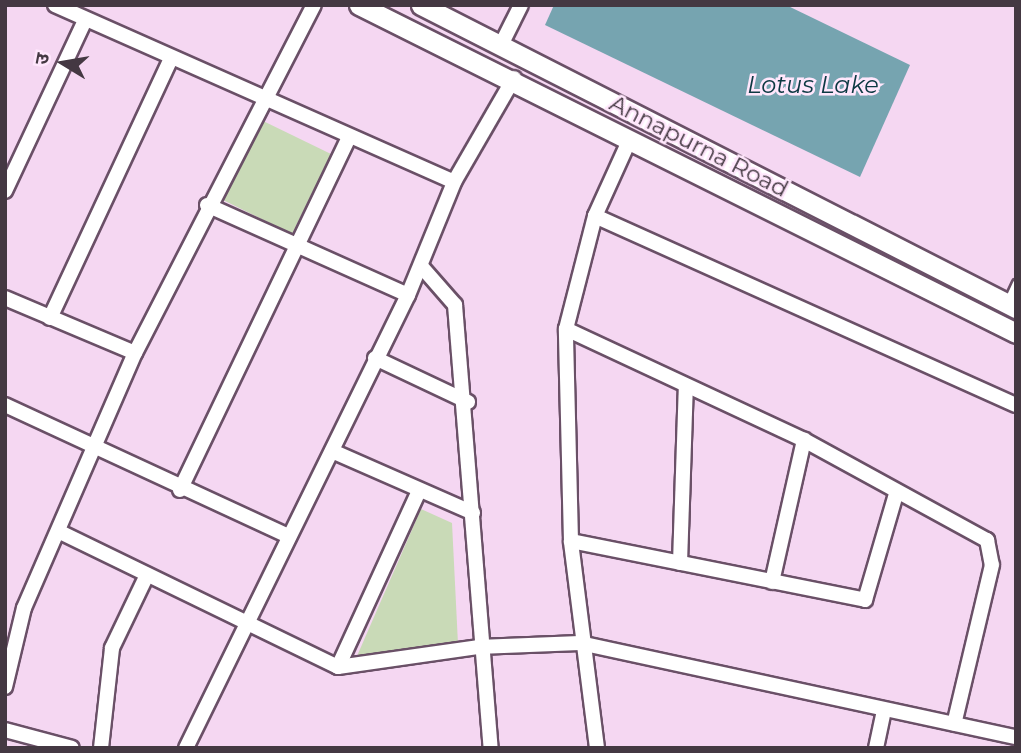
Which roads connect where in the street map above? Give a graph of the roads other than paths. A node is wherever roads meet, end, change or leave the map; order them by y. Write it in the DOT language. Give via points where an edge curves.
graph roads {
  1 [pos="55,5"];
  2 [pos="314,5"];
  3 [pos="359,5"];
  4 [pos="421,5"];
  5 [pos="521,5"];
  6 [pos="85,20"];
  7 [pos="502,43"];
  8 [pos="171,59"];
  9 [pos="514,78"];
  10 [pos="263,98"];
  11 [pos="348,137"];
  12 [pos="630,139"];
  13 [pos="454,183"];
  14 [pos="5,191"];
  15 [pos="206,205"];
  16 [pos="595,216"];
  17 [pos="300,246"];
  18 [pos="421,267"];
  19 [pos="1016,283"];
  20 [pos="408,295"];
  21 [pos="5,298"];
  22 [pos="1011,306"];
  23 [pos="50,318"];
  24 [pos="566,329"];
  25 [pos="1016,333"];
  26 [pos="135,353"];
  27 [pos="375,358"];
  28 [pos="686,386"];
  29 [pos="468,402"];
  30 [pos="5,405"];
  31 [pos="1016,405"];
  32 [pos="804,440"];
  33 [pos="97,449"];
  34 [pos="332,451"];
  35 [pos="180,490"];
  36 [pos="419,491"];
  37 [pos="896,494"];
  38 [pos="473,513"];
  39 [pos="60,532"];
  40 [pos="289,536"];
  41 [pos="571,541"];
  42 [pos="680,563"];
  43 [pos="147,575"];
  44 [pos="772,582"];
  45 [pos="248,628"];
  46 [pos="580,643"];
  47 [pos="478,647"];
  48 [pos="338,667"];
  49 [pos="5,687"];
  50 [pos="884,710"];
  51 [pos="954,724"];
  52 [pos="5,730"];
  53 [pos="1016,737"];
  54 [pos="72,748"];
  55 [pos="101,748"];
  56 [pos="186,748"];
  57 [pos="491,748"];
  58 [pos="597,748"];
  59 [pos="876,748"];
  1 -- 6 [label="street"];
  2 -- 10 [label="street"];
  3 -- 9 [label="main road, Annapurna Road"];
  4 -- 7 [label="main road, Annapurna Road"];
  5 -- 7 [label="street"];
  6 -- 8 [label="street"];
  6 -- 14 [label="street"];
  7 -- 22 [label="main road, Annapurna Road"];
  8 -- 10 [label="street"];
  8 -- 23 [label="street"];
  9 -- 12 [label="main road, Annapurna Road"];
  9 -- 13 [label="street"];
  10 -- 11 [label="street"];
  10 -- 15 [label="street"];
  11 -- 13 [label="street"];
  11 -- 17 [label="street"];
  12 -- 16 [label="street"];
  12 -- 25 [label="main road, Annapurna Road"];
  13 -- 18 [label="street"];
  15 -- 17 [label="street"];
  15 -- 26 [label="street"];
  16 -- 24 [label="street"];
  16 -- 31 [label="street"];
  17 -- 20 [label="street"];
  17 -- 35 [label="street"];
  18 -- 20 [label="street"];
  18 -- 29 [label="street" via="455,304"];
  19 -- 22 [label="lane"];
  20 -- 27 [label="street"];
  21 -- 23 [label="street"];
  23 -- 26 [label="street"];
  24 -- 28 [label="street"];
  24 -- 41 [label="street"];
  26 -- 33 [label="street"];
  27 -- 29 [label="street"];
  27 -- 34 [label="street"];
  28 -- 32 [label="street"];
  28 -- 42 [label="street"];
  29 -- 38 [label="street"];
  30 -- 33 [label="street"];
  32 -- 37 [label="street"];
  32 -- 44 [label="street"];
  33 -- 35 [label="street"];
  33 -- 39 [label="street"];
  34 -- 36 [label="street"];
  34 -- 40 [label="street"];
  35 -- 40 [label="street"];
  36 -- 38 [label="street"];
  36 -- 48 [label="street"];
  37 -- 44 [label="street" via="868,598"];
  37 -- 51 [label="street" via="980,534 990,550"];
  38 -- 47 [label="street"];
  39 -- 43 [label="street"];
  39 -- 49 [label="street" via="24,608"];
  40 -- 45 [label="street"];
  41 -- 42 [label="street"];
  41 -- 46 [label="street"];
  42 -- 44 [label="street"];
  43 -- 45 [label="street"];
  43 -- 55 [label="street" via="112,648"];
  45 -- 48 [label="street"];
  45 -- 56 [label="street"];
  46 -- 47 [label="street"];
  46 -- 50 [label="street"];
  46 -- 58 [label="street"];
  47 -- 48 [label="street"];
  47 -- 57 [label="street"];
  50 -- 51 [label="street"];
  50 -- 59 [label="street"];
  51 -- 53 [label="street"];
  52 -- 54 [label="street"];
}
